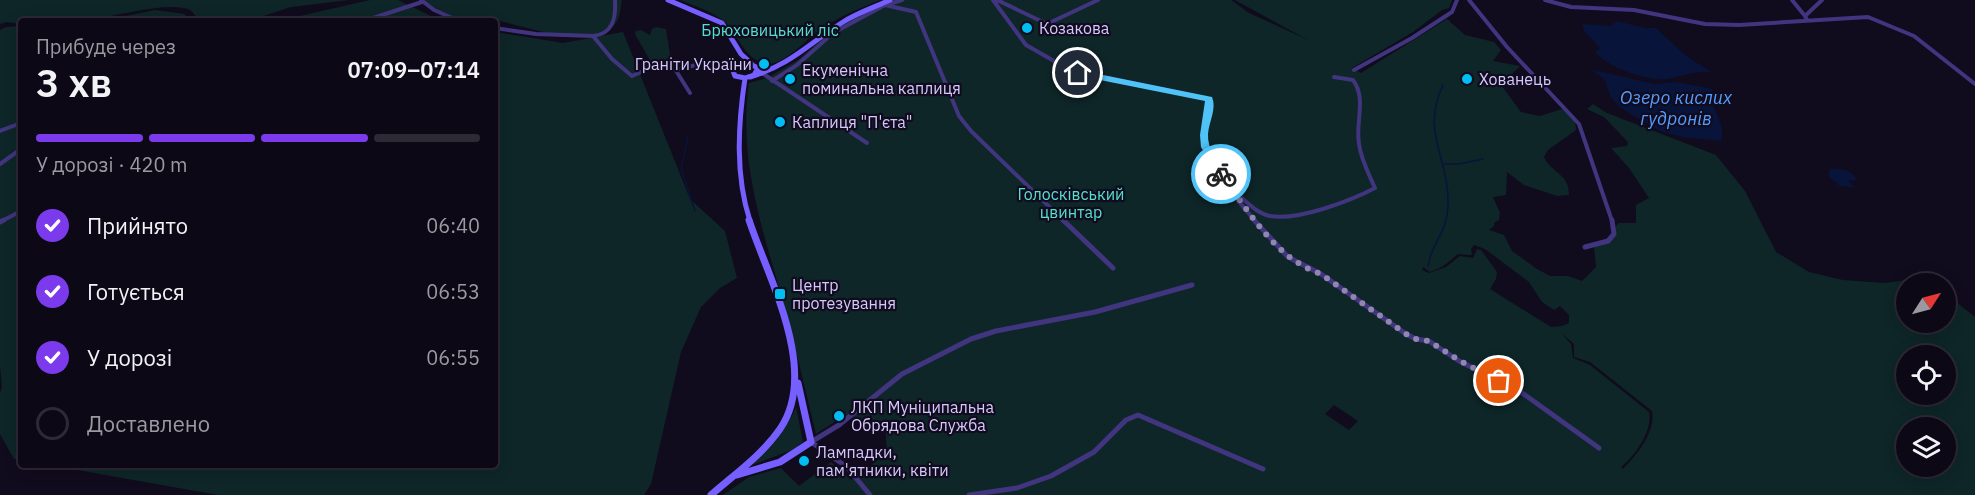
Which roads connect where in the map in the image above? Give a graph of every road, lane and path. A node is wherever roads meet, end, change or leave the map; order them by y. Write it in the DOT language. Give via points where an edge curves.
graph roads {
  1 [pos="615,0"];
  2 [pos="668,0"];
  3 [pos="890,0"];
  4 [pos="902,0"];
  5 [pos="995,0"];
  6 [pos="1098,0"];
  7 [pos="1457,0"];
  8 [pos="1469,0"];
  9 [pos="1545,0"];
  10 [pos="1792,0"];
  11 [pos="1822,0"];
  12 [pos="421,1"];
  13 [pos="885,5"];
  14 [pos="373,18"];
  15 [pos="453,18"];
  16 [pos="1806,18"];
  17 [pos="498,28"];
  18 [pos="593,36"];
  19 [pos="741,54"];
  20 [pos="704,63"];
  21 [pos="751,63"];
  22 [pos="736,66"];
  23 [pos="758,68"];
  24 [pos="676,70"];
  25 [pos="1354,70"];
  26 [pos="762,73"];
  27 [pos="747,77"];
  28 [pos="1334,77"];
  29 [pos="772,81"];
  30 [pos="1975,84"];
  31 [pos="690,93"];
  32 [pos="18,124"];
  33 [pos="0,131"];
  34 [pos="867,143"];
  35 [pos="18,151"];
  36 [pos="0,164"];
  37 [pos="1231,188"];
  38 [pos="18,213"];
  39 [pos="0,222"];
  40 [pos="1585,248"];
  41 [pos="1113,268"];
  42 [pos="1192,285"];
  43 [pos="796,378"];
  44 [pos="812,442"];
  45 [pos="1599,447"];
  46 [pos="1263,469"];
  47 [pos="734,476"];
  48 [pos="711,495"];
  49 [pos="870,495"];
  50 [pos="969,495"];
  1 -- 18 [label="street" via="612,27 604,35"];
  2 -- 19 [label="street" via="723,23"];
  3 -- 26 [label="street" via="844,21 793,59"];
  4 -- 13 [label="street"];
  5 -- 6 [label="street" via="1047,24"];
  5 -- 37 [label="street" via="1026,45 1070,70 1203,96 1211,102 1205,147"];
  7 -- 25 [label="street" via="1452,12"];
  8 -- 40 [label="street" via="1507,47 1580,124 1614,227 1608,241"];
  9 -- 16 [label="street" via="1571,7 1634,10 1705,24 1739,26"];
  10 -- 16 [label="street"];
  11 -- 16 [label="street"];
  12 -- 14 [label="street"];
  12 -- 15 [label="street"];
  13 -- 29 [label="street" via="833,33 797,66"];
  13 -- 41 [label="street" via="915,11 960,117 971,132"];
  16 -- 30 [label="street" via="1856,16 1882,21 1914,36"];
  17 -- 18 [label="street"];
  18 -- 24 [label="street" via="632,76 652,67 673,66"];
  19 -- 21 [label="street"];
  19 -- 22 [label="street"];
  20 -- 24 [label="street"];
  21 -- 22 [label="street"];
  21 -- 23 [label="street"];
  22 -- 27 [label="street" via="733,74"];
  23 -- 26 [label="street"];
  23 -- 27 [label="street"];
  24 -- 31 [label="street"];
  26 -- 27 [label="street"];
  26 -- 29 [label="street"];
  27 -- 43 [label="street" via="741,107 745,203 771,277"];
  28 -- 37 [label="street" via="1355,78 1360,108 1358,141 1375,188 1345,202 1275,217 1260,213"];
  29 -- 34 [label="street"];
  32 -- 33 [label="street"];
  35 -- 36 [label="street"];
  37 -- 45 [label="street" via="1286,255 1321,274 1406,334 1429,341 1518,390"];
  38 -- 39 [label="street"];
  42 -- 44 [label="street" via="1085,314 996,330 963,342 914,366"];
  43 -- 44 [label="street"];
  43 -- 47 [label="street" via="794,401 783,423"];
  44 -- 47 [label="street" via="780,462"];
  44 -- 49 [label="street" via="848,467"];
  46 -- 50 [label="street" via="1138,415 1125,419 1111,439 1082,460 1025,486"];
  47 -- 48 [label="street"];
}
